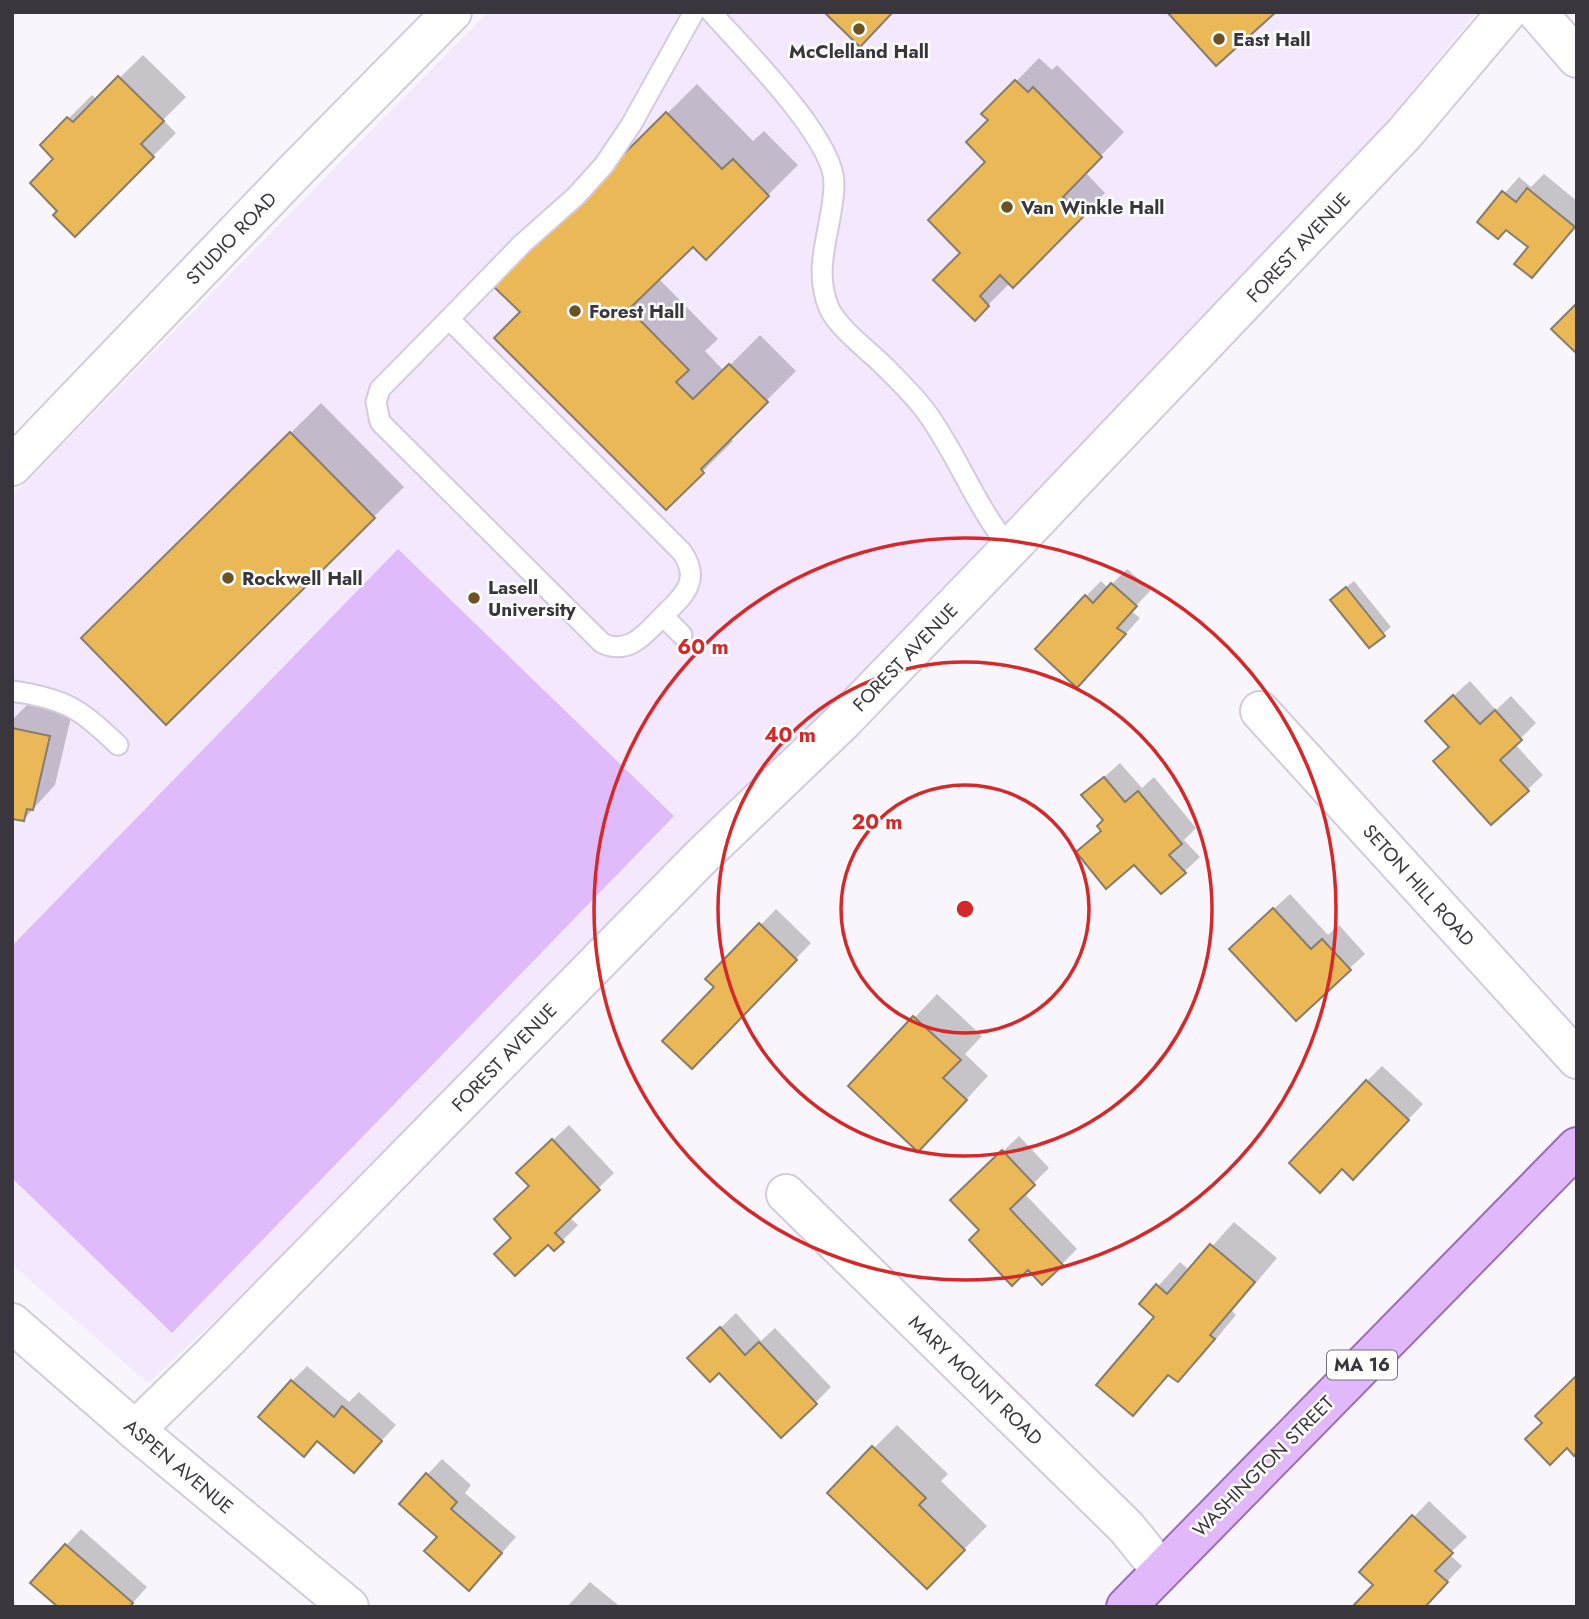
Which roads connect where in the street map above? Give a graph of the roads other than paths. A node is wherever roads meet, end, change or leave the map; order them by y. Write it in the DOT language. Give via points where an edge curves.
graph roads {
  1 [pos="452,12"];
  2 [pos="694,12"];
  3 [pos="711,12"];
  4 [pos="1507,12"];
  5 [pos="1537,12"];
  6 [pos="1577,58"];
  7 [pos="449,319"];
  8 [pos="12,466"];
  9 [pos="1010,548"];
  10 [pos="663,615"];
  11 [pos="682,635"];
  12 [pos="12,691"];
  13 [pos="1260,711"];
  14 [pos="118,744"];
  15 [pos="1577,1059"];
  16 [pos="1573,1160"];
  17 [pos="786,1194"];
  18 [pos="12,1323"];
  19 [pos="135,1430"];
  20 [pos="1161,1570"];
  21 [pos="349,1607"];
  22 [pos="1126,1607"];
  1 -- 8 [label="street, STUDIO ROAD"];
  2 -- 7 [label="lane" via="604,165"];
  3 -- 9 [label="lane" via="800,114 832,167 833,193 820,275 830,312 926,411"];
  4 -- 9 [label="street, FOREST AVENUE" via="1404,134"];
  5 -- 6 [label="street"];
  7 -- 10 [label="lane" via="682,552 690,564 690,584"];
  7 -- 10 [label="lane" via="380,389 376,402 380,422 602,643 628,646"];
  9 -- 19 [label="street, FOREST AVENUE"];
  10 -- 11 [label="lane"];
  12 -- 14 [label="lane" via="77,708"];
  13 -- 15 [label="street, SETON HILL ROAD"];
  16 -- 20 [label="main road, WASHINGTON STREET / MA 16"];
  17 -- 20 [label="street, MARY MOUNT ROAD" via="1126,1527"];
  18 -- 19 [label="street, ASPEN AVENUE"];
  19 -- 21 [label="street, ASPEN AVENUE"];
  20 -- 22 [label="main road, WASHINGTON STREET / MA 16"];
}
